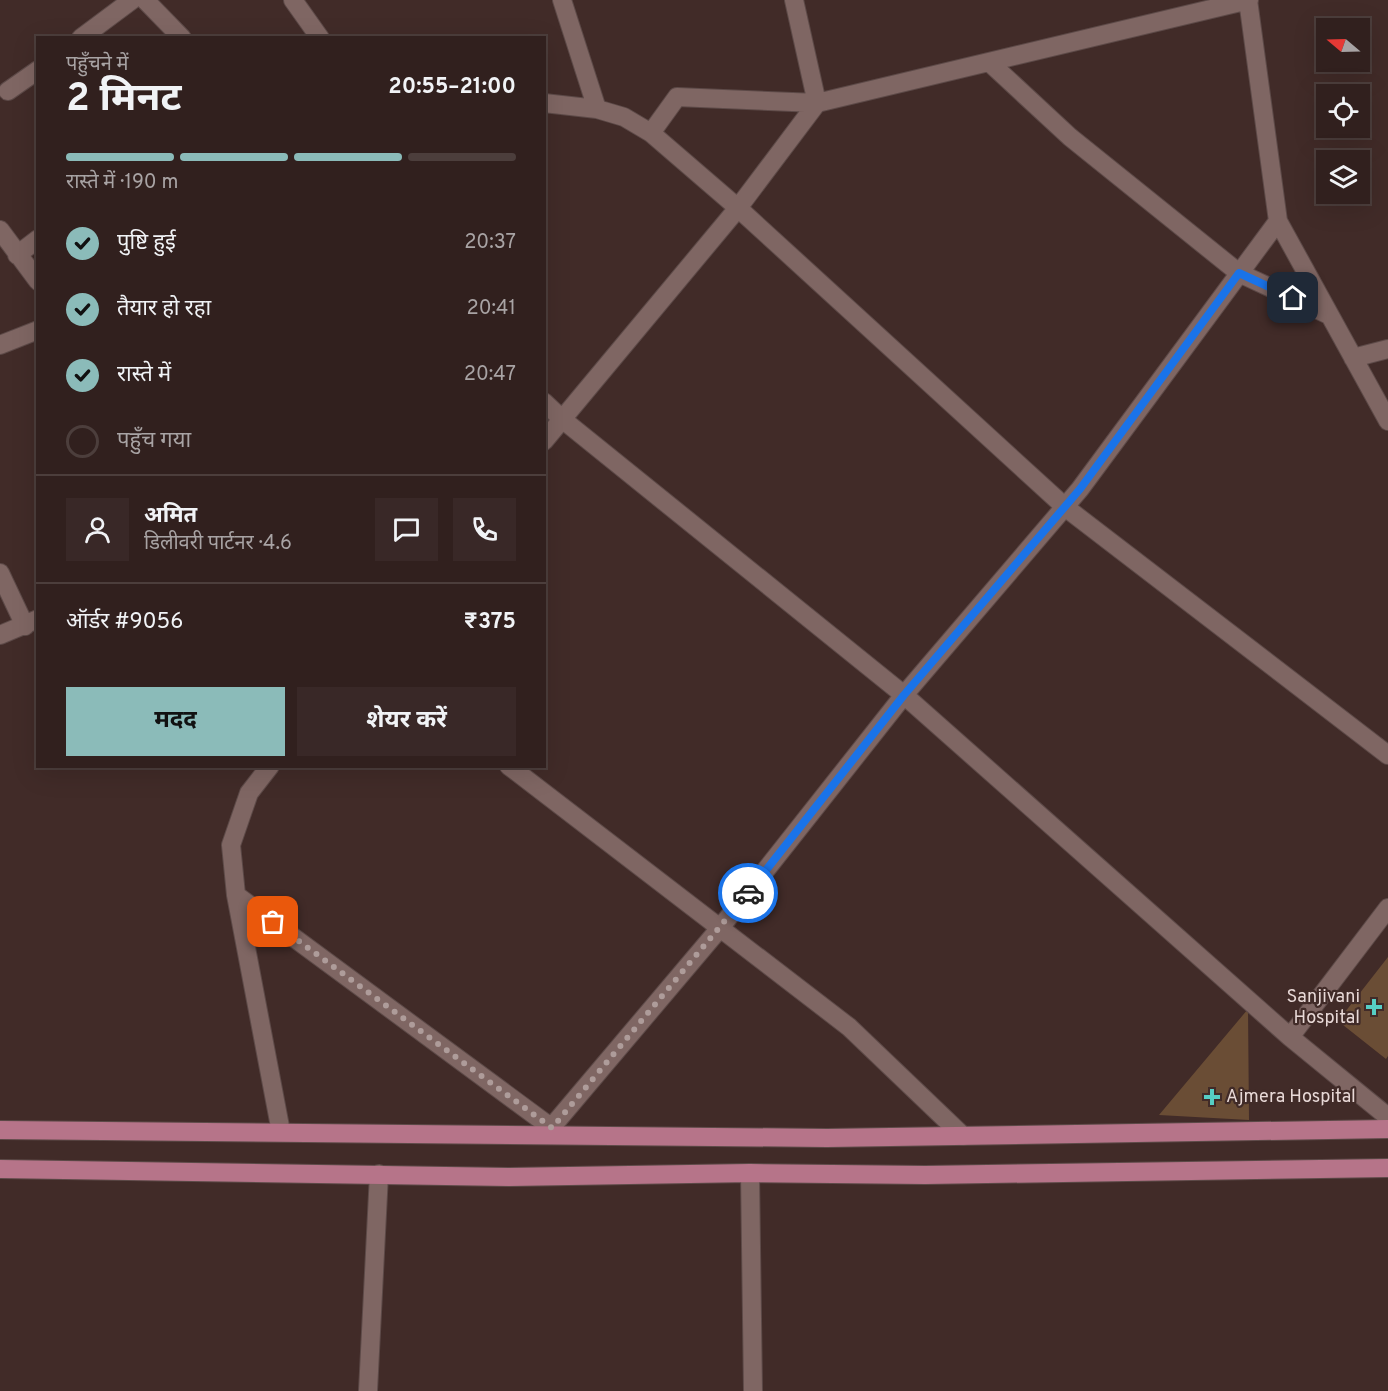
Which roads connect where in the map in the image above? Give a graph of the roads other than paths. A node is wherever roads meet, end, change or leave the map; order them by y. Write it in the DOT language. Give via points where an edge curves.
graph roads {
  1 [pos="132,0"];
  2 [pos="145,0"];
  3 [pos="293,0"];
  4 [pos="562,0"];
  5 [pos="794,0"];
  6 [pos="1249,0"];
  7 [pos="84,36"];
  8 [pos="180,36"];
  9 [pos="319,36"];
  10 [pos="989,62"];
  11 [pos="36,71"];
  12 [pos="8,91"];
  13 [pos="546,103"];
  14 [pos="817,103"];
  15 [pos="597,109"];
  16 [pos="651,133"];
  17 [pos="738,208"];
  18 [pos="1278,221"];
  19 [pos="0,230"];
  20 [pos="36,241"];
  21 [pos="17,255"];
  22 [pos="1239,273"];
  23 [pos="36,279"];
  24 [pos="1329,315"];
  25 [pos="36,331"];
  26 [pos="0,345"];
  27 [pos="1388,349"];
  28 [pos="1353,357"];
  29 [pos="546,404"];
  30 [pos="562,419"];
  31 [pos="1388,421"];
  32 [pos="546,439"];
  33 [pos="1065,507"];
  34 [pos="0,573"];
  35 [pos="31,622"];
  36 [pos="0,635"];
  37 [pos="904,695"];
  38 [pos="1388,755"];
  39 [pos="268,768"];
  40 [pos="511,768"];
  41 [pos="236,895"];
  42 [pos="1388,908"];
  43 [pos="720,928"];
  44 [pos="1290,1037"];
  45 [pos="1388,1117"];
  46 [pos="1388,1129"];
  47 [pos="0,1130"];
  48 [pos="281,1132"];
  49 [pos="548,1132"];
  50 [pos="963,1136"];
  51 [pos="1388,1168"];
  52 [pos="0,1169"];
  53 [pos="750,1173"];
  54 [pos="379,1174"];
  55 [pos="368,1391"];
  56 [pos="753,1391"];
  1 -- 7 [label="street"];
  2 -- 8 [label="street"];
  3 -- 9 [label="street"];
  4 -- 15 [label="street"];
  5 -- 14 [label="street"];
  6 -- 10 [label="street"];
  6 -- 18 [label="street"];
  10 -- 14 [label="street"];
  10 -- 22 [label="street" via="1070,137"];
  11 -- 12 [label="street"];
  13 -- 15 [label="street"];
  14 -- 16 [label="street" via="677,98"];
  14 -- 17 [label="street"];
  15 -- 16 [label="street" via="624,117"];
  16 -- 17 [label="street"];
  17 -- 30 [label="street"];
  17 -- 33 [label="street"];
  18 -- 22 [label="street"];
  18 -- 24 [label="street"];
  19 -- 21 [label="street"];
  20 -- 21 [label="street"];
  21 -- 23 [label="street"];
  22 -- 24 [label="street"];
  22 -- 33 [label="street"];
  24 -- 28 [label="street"];
  25 -- 26 [label="street"];
  27 -- 28 [label="street"];
  28 -- 31 [label="street"];
  29 -- 30 [label="street"];
  30 -- 32 [label="street"];
  30 -- 37 [label="street"];
  33 -- 37 [label="street"];
  33 -- 38 [label="street"];
  34 -- 35 [label="street"];
  35 -- 36 [label="street"];
  37 -- 43 [label="street"];
  37 -- 44 [label="street"];
  39 -- 41 [label="street" via="249,793 231,845"];
  40 -- 43 [label="street"];
  41 -- 48 [label="street"];
  41 -- 49 [label="street"];
  42 -- 44 [label="street"];
  43 -- 49 [label="street"];
  43 -- 50 [label="street" via="849,1027"];
  44 -- 45 [label="street"];
  46 -- 50 [label="main road"];
  47 -- 48 [label="main road"];
  48 -- 49 [label="main road"];
  49 -- 50 [label="main road"];
  51 -- 53 [label="main road" via="925,1175"];
  52 -- 54 [label="main road"];
  53 -- 54 [label="main road" via="509,1177"];
  53 -- 56 [label="street"];
  54 -- 55 [label="street"];
}
